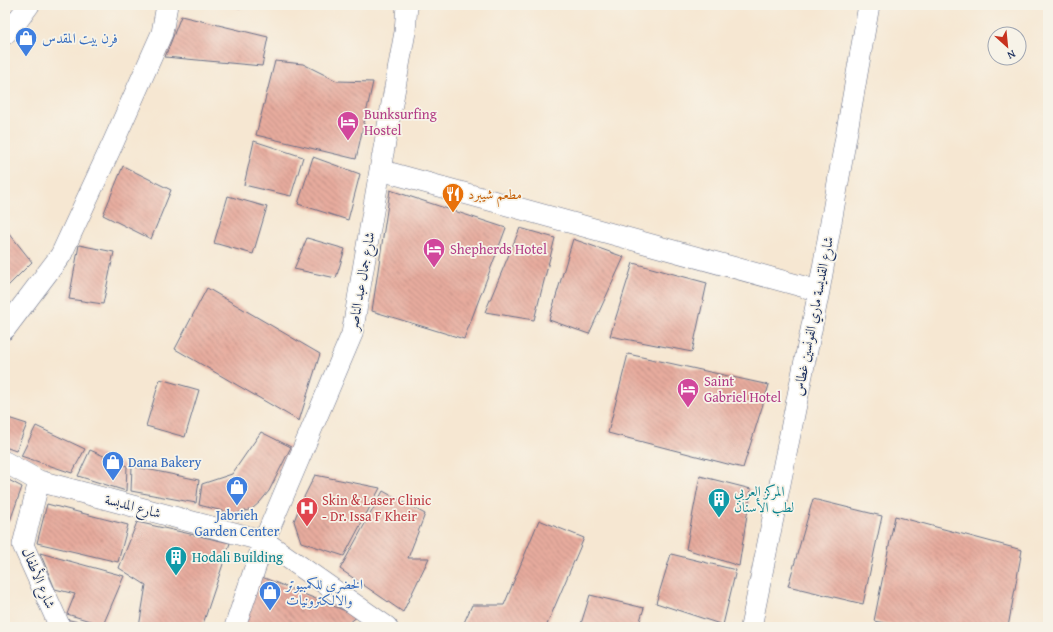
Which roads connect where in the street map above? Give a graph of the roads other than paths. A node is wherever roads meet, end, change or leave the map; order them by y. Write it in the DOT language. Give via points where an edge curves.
graph roads {
  1 [pos="29,5"];
  2 [pos="167,5"];
  3 [pos="406,5"];
  4 [pos="869,5"];
  5 [pos="5,34"];
  6 [pos="380,170"];
  7 [pos="819,291"];
  8 [pos="5,329"];
  9 [pos="5,462"];
  10 [pos="39,481"];
  11 [pos="264,542"];
  12 [pos="60,627"];
  13 [pos="235,627"];
  14 [pos="387,627"];
  15 [pos="751,627"];
  1 -- 5 [label="street"];
  2 -- 8 [label="street" via="162,33 61,255"];
  3 -- 6 [label="street, شارع جمال عبد الناصر" via="405,32"];
  4 -- 7 [label="street, شارع القديسة ماري الفونسين غطاس"];
  6 -- 7 [label="street"];
  6 -- 11 [label="street, شارع جمال عبد الناصر" via="352,334"];
  7 -- 15 [label="street, شارع القديسة ماري الفونسين غطاس"];
  9 -- 10 [label="street, شارع المدبسة"];
  10 -- 11 [label="street, شارع المدبسة"];
  10 -- 12 [label="street, شارع الأطفال" via="23,545"];
  11 -- 13 [label="street, شارع جمال عبد الناصر"];
  11 -- 14 [label="street, شارع المدبسة"];
}
